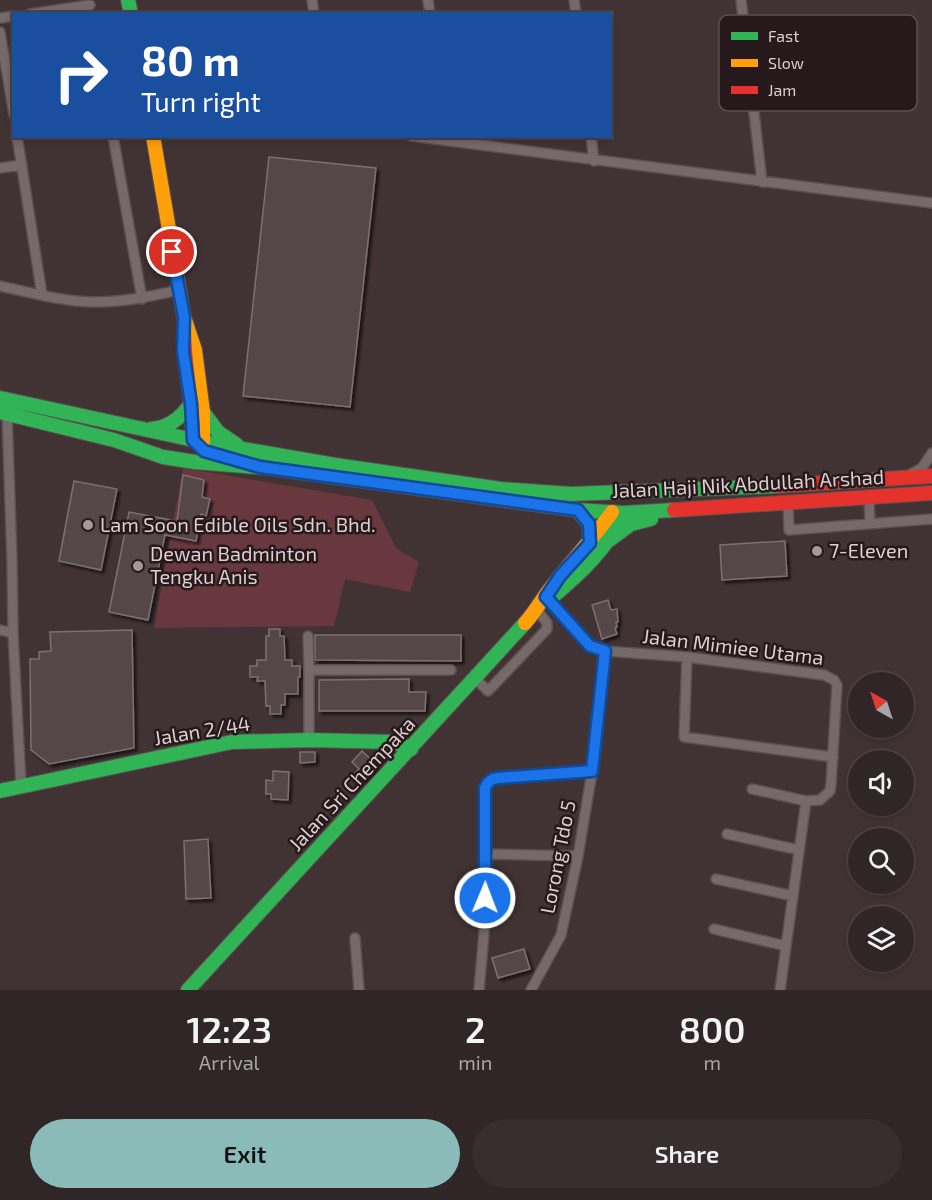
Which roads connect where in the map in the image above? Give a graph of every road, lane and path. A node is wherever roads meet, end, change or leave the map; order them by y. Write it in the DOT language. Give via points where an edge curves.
graph roads {
  1 [pos="741,0"];
  2 [pos="90,6"];
  3 [pos="45,12"];
  4 [pos="743,15"];
  5 [pos="0,32"];
  6 [pos="5,95"];
  7 [pos="12,111"];
  8 [pos="754,111"];
  9 [pos="17,138"];
  10 [pos="113,138"];
  11 [pos="153,138"];
  12 [pos="448,138"];
  13 [pos="591,138"];
  14 [pos="594,161"];
  15 [pos="22,165"];
  16 [pos="0,168"];
  17 [pos="762,182"];
  18 [pos="932,203"];
  19 [pos="0,286"];
  20 [pos="179,290"];
  21 [pos="42,296"];
  22 [pos="142,299"];
  23 [pos="184,317"];
  24 [pos="0,398"];
  25 [pos="191,404"];
  26 [pos="3,412"];
  27 [pos="203,412"];
  28 [pos="145,428"];
  29 [pos="114,440"];
  30 [pos="198,442"];
  31 [pos="244,449"];
  32 [pos="932,453"];
  33 [pos="260,467"];
  34 [pos="932,476"];
  35 [pos="897,480"];
  36 [pos="705,490"];
  37 [pos="932,493"];
  38 [pos="571,494"];
  39 [pos="869,498"];
  40 [pos="788,504"];
  41 [pos="578,510"];
  42 [pos="618,510"];
  43 [pos="683,511"];
  44 [pos="932,519"];
  45 [pos="870,523"];
  46 [pos="597,544"];
  47 [pos="543,602"];
  48 [pos="0,630"];
  49 [pos="13,633"];
  50 [pos="308,636"];
  51 [pos="605,651"];
  52 [pos="687,657"];
  53 [pos="309,670"];
  54 [pos="452,670"];
  55 [pos="475,678"];
  56 [pos="309,740"];
  57 [pos="411,749"];
  58 [pos="834,757"];
  59 [pos="592,771"];
  60 [pos="21,785"];
  61 [pos="752,789"];
  62 [pos="0,791"];
  63 [pos="806,801"];
  64 [pos="727,834"];
  65 [pos="799,850"];
  66 [pos="486,854"];
  67 [pos="578,856"];
  68 [pos="716,879"];
  69 [pos="793,896"];
  70 [pos="714,929"];
  71 [pos="355,938"];
  72 [pos="786,946"];
  73 [pos="188,990"];
  74 [pos="358,990"];
  75 [pos="478,990"];
  76 [pos="531,990"];
  77 [pos="780,990"];
  1 -- 4 [label="street"];
  2 -- 3 [label="street"];
  5 -- 6 [label="street"];
  6 -- 7 [label="street"];
  8 -- 17 [label="street"];
  9 -- 15 [label="street"];
  10 -- 22 [label="street"];
  11 -- 20 [label="main road"];
  12 -- 14 [label="street"];
  13 -- 14 [label="street"];
  14 -- 17 [label="street"];
  15 -- 16 [label="street"];
  15 -- 21 [label="street"];
  17 -- 18 [label="street"];
  19 -- 21 [label="street"];
  20 -- 22 [label="street"];
  20 -- 23 [label="main road"];
  21 -- 22 [label="street" via="95,302"];
  23 -- 25 [label="main road" via="183,351"];
  23 -- 27 [label="main road" via="195,350"];
  24 -- 28 [label="main road, Jalan Haji Nik Abdullah Arshad"];
  25 -- 28 [label="main road" via="182,417 168,426"];
  25 -- 30 [label="main road"];
  26 -- 29 [label="main road, Jalan Haji Nik Abdullah Arshad"];
  26 -- 49 [label="street"];
  27 -- 30 [label="main road"];
  27 -- 31 [label="main road" via="218,432"];
  28 -- 30 [label="main road, Jalan Haji Nik Abdullah Arshad"];
  29 -- 30 [label="main road" via="177,450 192,448"];
  29 -- 33 [label="main road, Jalan Haji Nik Abdullah Arshad" via="163,457"];
  30 -- 31 [label="main road, Jalan Haji Nik Abdullah Arshad"];
  30 -- 33 [label="main road" via="214,456"];
  31 -- 38 [label="main road, Jalan Haji Nik Abdullah Arshad" via="501,489"];
  32 -- 35 [label="street" via="922,468"];
  33 -- 41 [label="main road, Jalan Haji Nik Abdullah Arshad"];
  34 -- 35 [label="main road, Jalan Haji Nik Abdullah Arshad"];
  35 -- 36 [label="main road, Jalan Haji Nik Abdullah Arshad"];
  36 -- 38 [label="main road, Jalan Haji Nik Abdullah Arshad"];
  36 -- 42 [label="main road" via="634,500"];
  37 -- 39 [label="main road, Jalan Haji Nik Abdullah Arshad"];
  38 -- 42 [label="main road" via="604,500"];
  39 -- 40 [label="main road, Jalan Haji Nik Abdullah Arshad"];
  39 -- 45 [label="street"];
  40 -- 43 [label="main road, Jalan Haji Nik Abdullah Arshad"];
  40 -- 45 [label="street" via="789,530"];
  41 -- 42 [label="main road, Jalan Haji Nik Abdullah Arshad"];
  41 -- 46 [label="main road"];
  42 -- 43 [label="main road, Jalan Haji Nik Abdullah Arshad"];
  42 -- 46 [label="main road" via="616,528"];
  43 -- 46 [label="main road" via="631,524"];
  44 -- 45 [label="street"];
  46 -- 47 [label="main road, Jalan Sri Chempaka" via="560,576"];
  47 -- 51 [label="street, Jalan Mimiee Utama" via="590,646"];
  47 -- 55 [label="main road, Jalan Sri Chempaka"];
  47 -- 55 [label="street" via="547,629 488,692"];
  48 -- 49 [label="street"];
  49 -- 60 [label="street"];
  50 -- 53 [label="street"];
  51 -- 52 [label="street, Jalan Mimiee Utama"];
  51 -- 59 [label="street, Lorong Tdo 5"];
  52 -- 58 [label="street, Jalan Mimiee Utama" via="824,675 834,680"];
  52 -- 58 [label="street" via="684,737"];
  53 -- 54 [label="street"];
  53 -- 56 [label="street"];
  55 -- 57 [label="main road, Jalan Sri Chempaka"];
  56 -- 57 [label="main road, Jalan 2/44" via="394,742"];
  56 -- 60 [label="main road, Jalan 2/44" via="232,742"];
  57 -- 73 [label="main road, Jalan Sri Chempaka"];
  58 -- 63 [label="street, Jalan Mimiee Utama" via="830,791 820,800"];
  59 -- 66 [label="street" via="492,779 485,788"];
  59 -- 67 [label="street, Lorong Tdo 5"];
  60 -- 62 [label="main road, Jalan 2/44"];
  61 -- 63 [label="street"];
  63 -- 65 [label="street"];
  64 -- 65 [label="street"];
  65 -- 69 [label="street"];
  66 -- 67 [label="street"];
  66 -- 75 [label="street"];
  67 -- 76 [label="street, Lorong Tdo 5" via="561,935"];
  68 -- 69 [label="street"];
  69 -- 72 [label="street"];
  70 -- 72 [label="street"];
  71 -- 74 [label="street"];
  72 -- 77 [label="street"];
}
